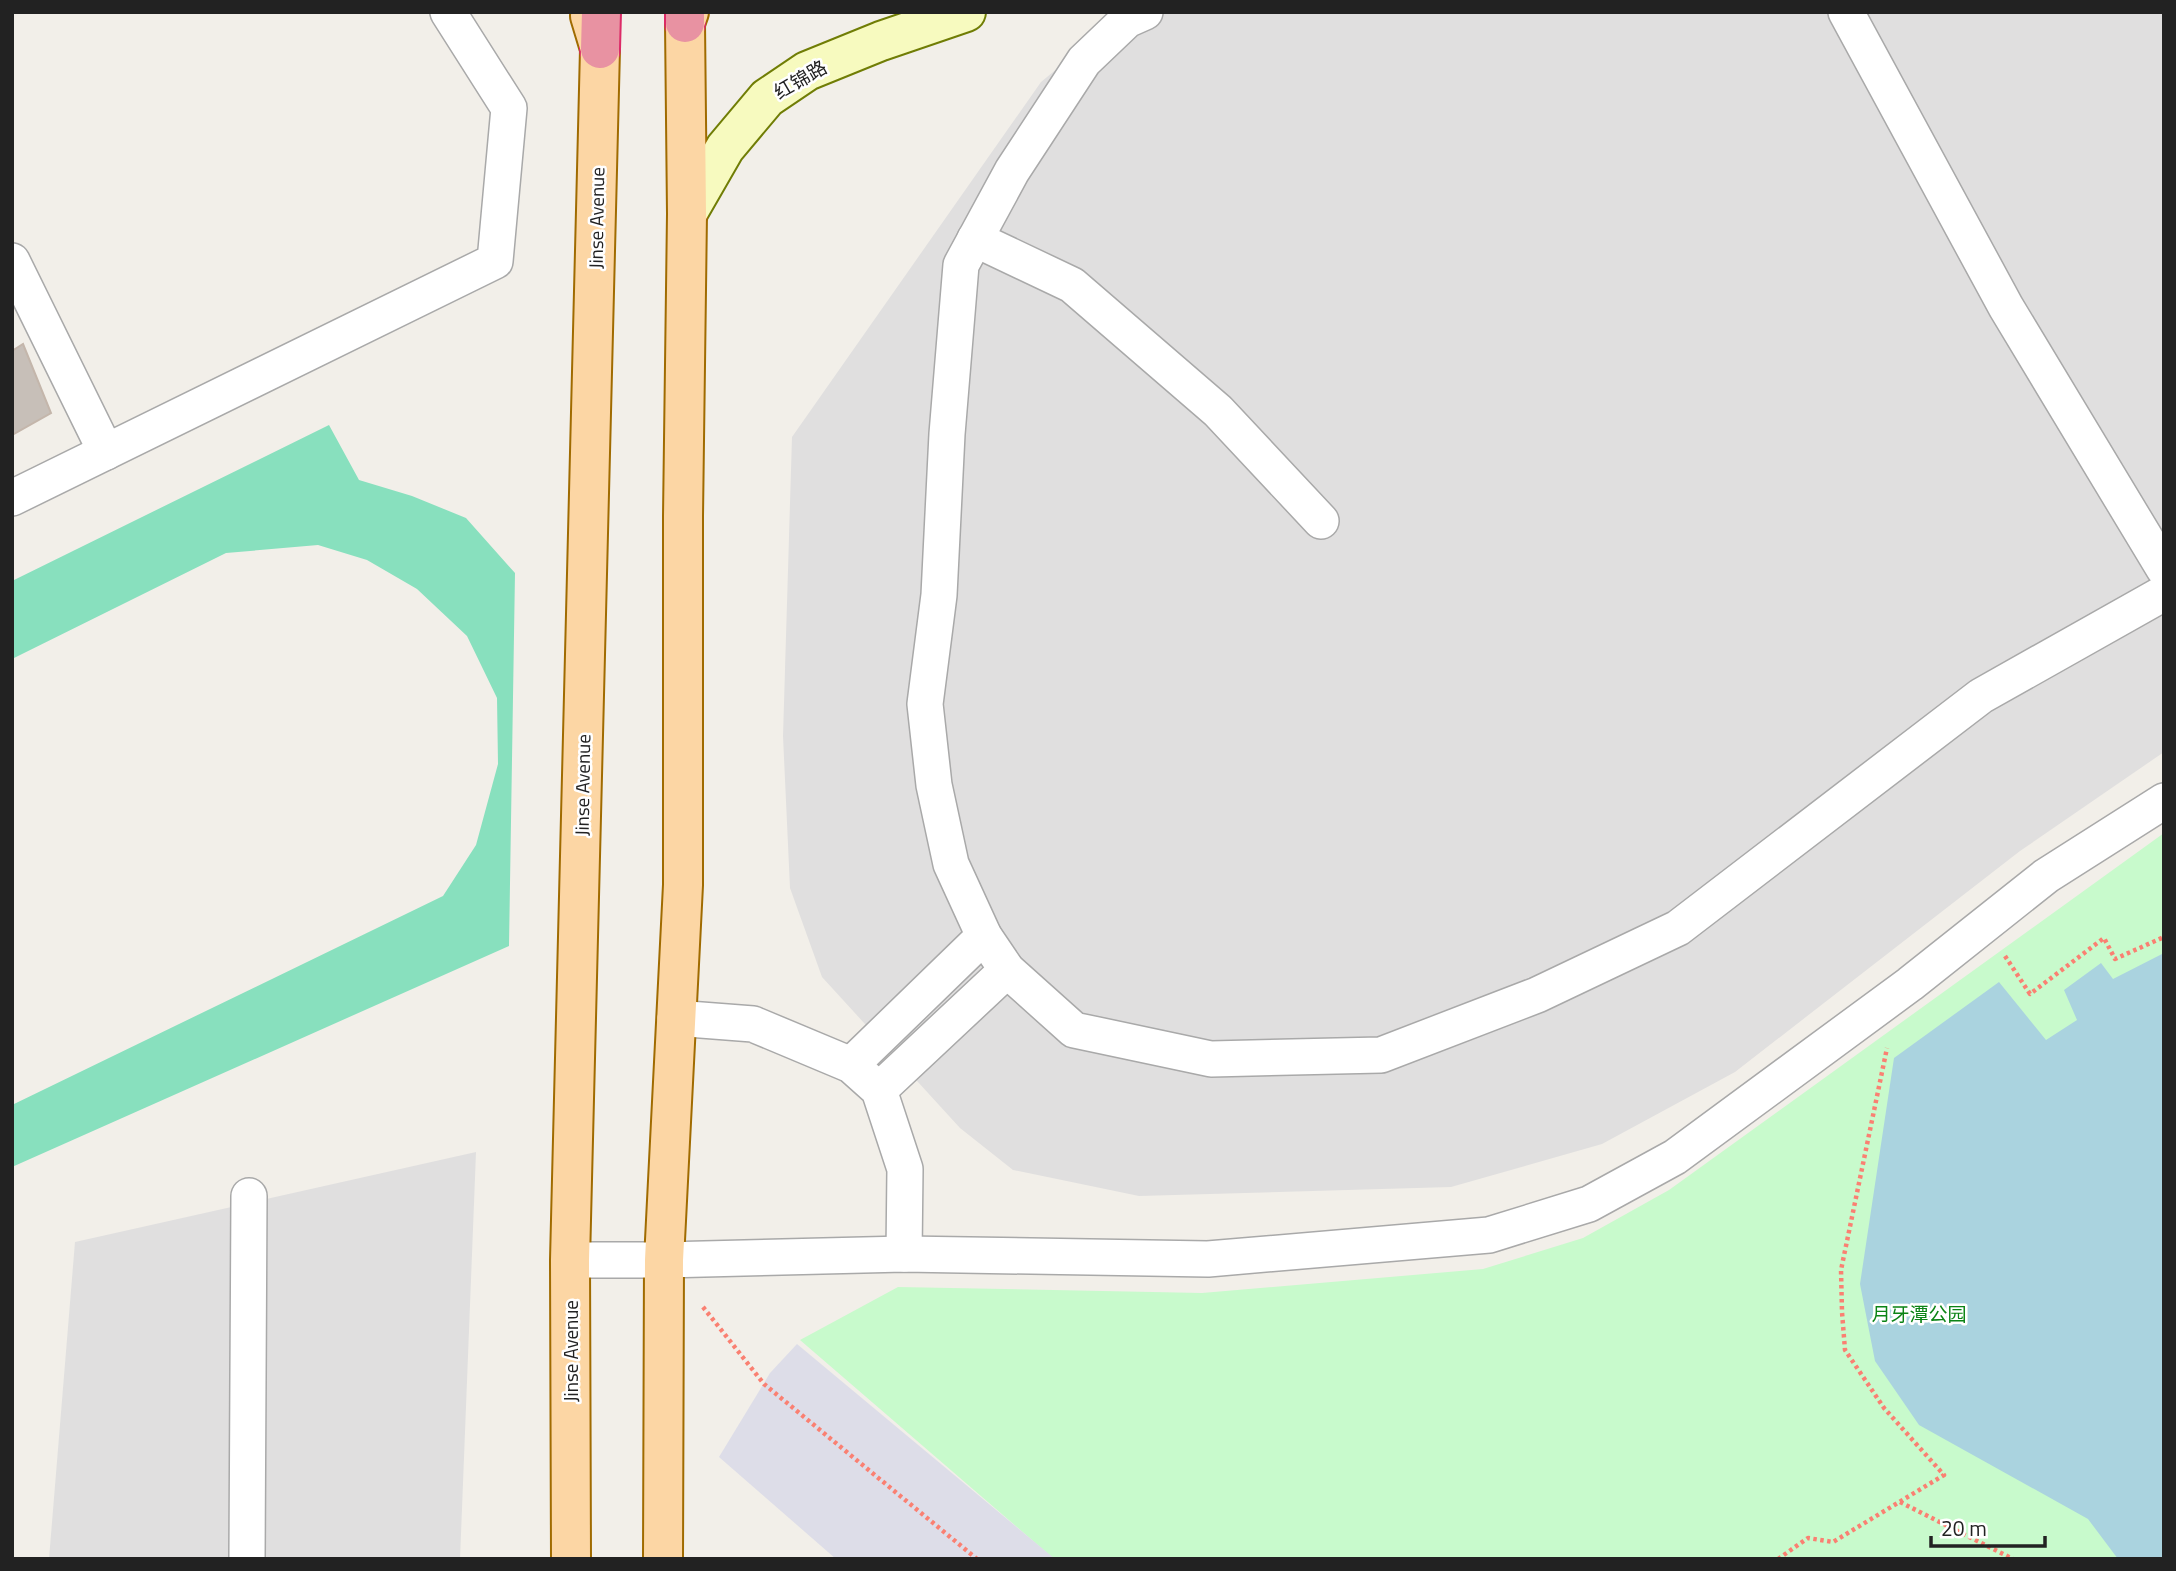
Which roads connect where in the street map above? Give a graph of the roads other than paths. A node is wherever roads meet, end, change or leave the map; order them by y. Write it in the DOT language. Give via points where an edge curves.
graph roads {
  1 [pos="448,12"];
  2 [pos="589,12"];
  3 [pos="966,12"];
  4 [pos="1144,12"];
  5 [pos="1846,12"];
  6 [pos="686,16"];
  7 [pos="601,31"];
  8 [pos="687,214"];
  9 [pos="975,239"];
  10 [pos="12,261"];
  11 [pos="106,452"];
  12 [pos="12,498"];
  13 [pos="1321,521"];
  14 [pos="2164,569"];
  15 [pos="2164,593"];
  16 [pos="2164,801"];
  17 [pos="984,936"];
  18 [pos="1007,970"];
  19 [pos="676,1018"];
  20 [pos="852,1065"];
  21 [pos="879,1090"];
  22 [pos="249,1196"];
  23 [pos="904,1254"];
  24 [pos="570,1260"];
  25 [pos="664,1260"];
  26 [pos="247,1559"];
  27 [pos="571,1559"];
  28 [pos="663,1559"];
  1 -- 11 [label="street" via="509,108 495,261"];
  2 -- 7 [label="main road, Jinse Avenue"];
  3 -- 8 [label="street, 红锦路" via="807,71 767,98 725,148"];
  4 -- 9 [label="street" via="1127,20 1084,61 1012,171"];
  5 -- 14 [label="street" via="2006,307"];
  6 -- 8 [label="main road"];
  7 -- 24 [label="main road, Jinse Avenue"];
  8 -- 19 [label="main road" via="683,885"];
  9 -- 13 [label="street" via="1072,285 1218,411"];
  9 -- 17 [label="street" via="961,265 939,595 925,704 934,785 951,864"];
  10 -- 11 [label="street"];
  11 -- 12 [label="street"];
  15 -- 18 [label="street" via="1981,696 1678,928 1537,995 1381,1055 1210,1059 1074,1030"];
  16 -- 23 [label="street" via="2046,876 1910,984 1675,1157 1589,1204 1489,1236 1208,1259"];
  17 -- 18 [label="street"];
  17 -- 20 [label="street"];
  18 -- 21 [label="street"];
  19 -- 20 [label="street" via="753,1024"];
  19 -- 25 [label="main road"];
  20 -- 21 [label="street"];
  21 -- 23 [label="street" via="905,1170"];
  22 -- 26 [label="street"];
  23 -- 25 [label="street"];
  24 -- 25 [label="street"];
  24 -- 27 [label="main road, Jinse Avenue"];
  25 -- 28 [label="main road"];
}
